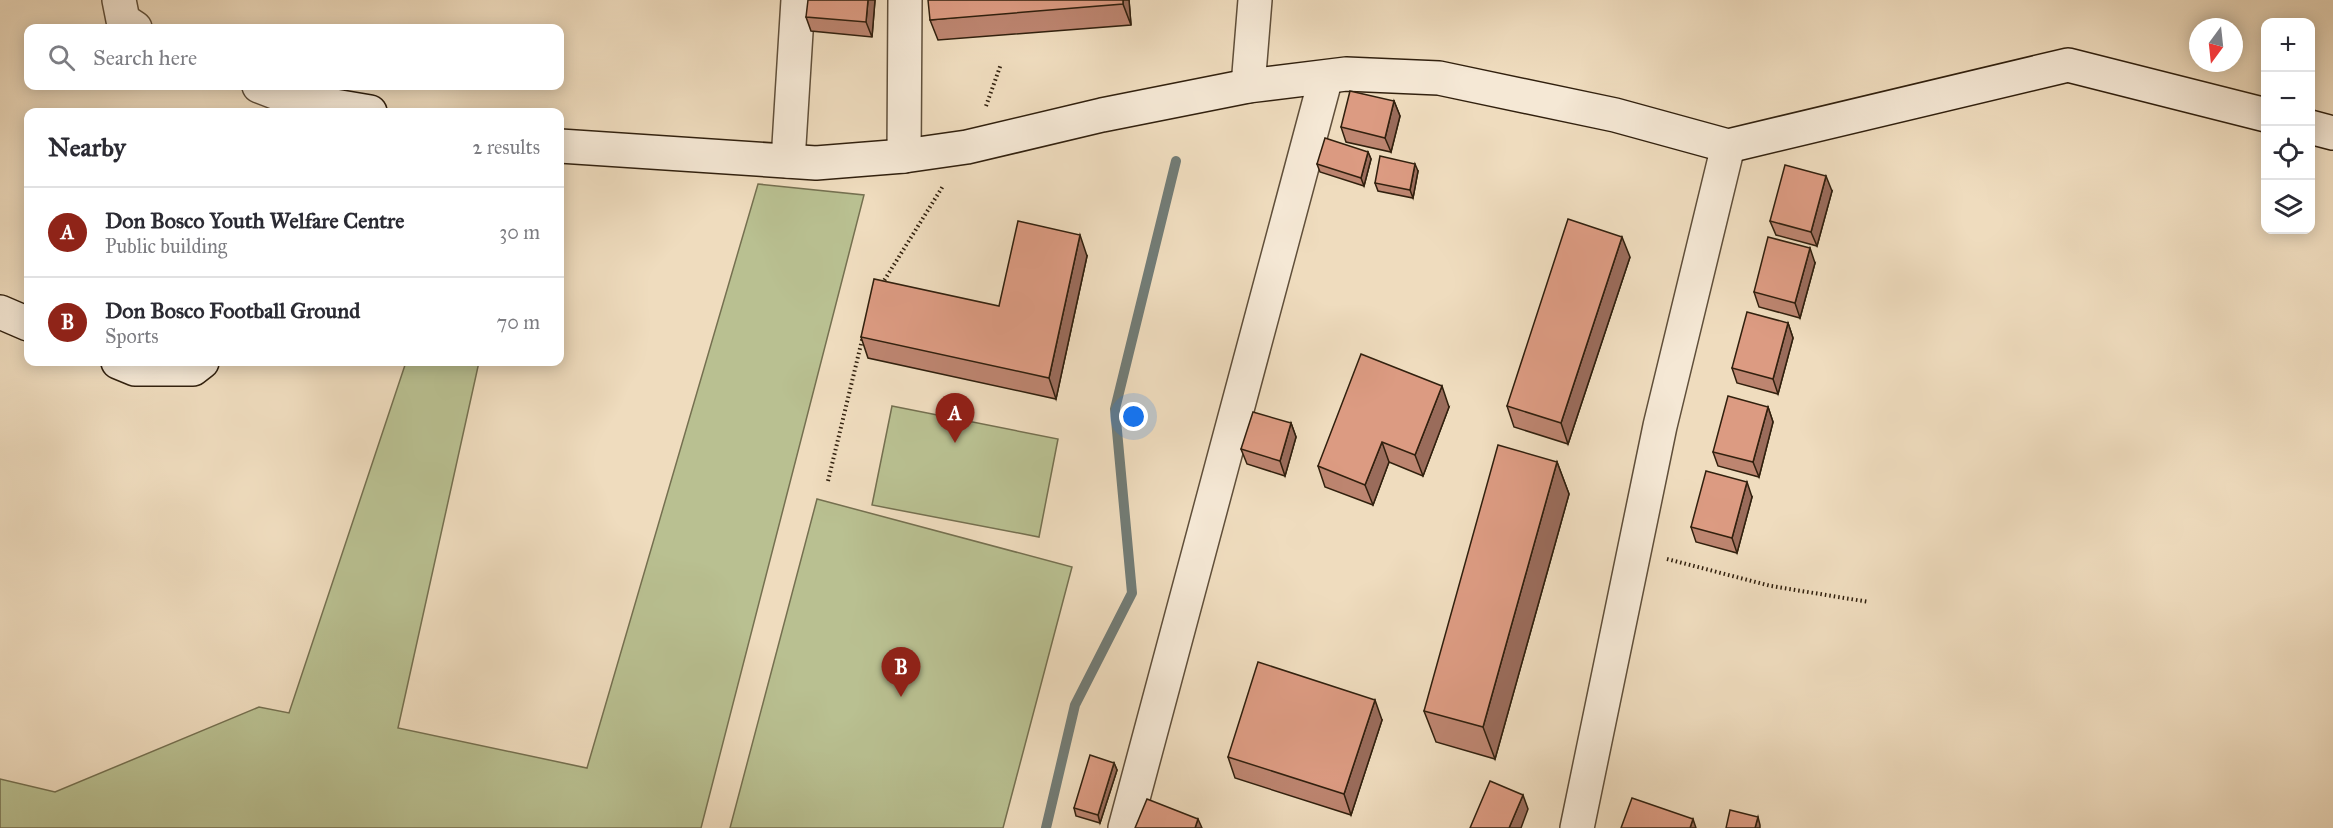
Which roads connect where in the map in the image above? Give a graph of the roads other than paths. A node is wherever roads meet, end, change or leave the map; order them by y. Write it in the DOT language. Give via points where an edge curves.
graph roads {
  1 [pos="119,0"];
  2 [pos="798,0"];
  3 [pos="905,0"];
  4 [pos="1255,0"];
  5 [pos="129,24"];
  6 [pos="1326,77"];
  7 [pos="1248,86"];
  8 [pos="266,90"];
  9 [pos="292,106"];
  10 [pos="318,108"];
  11 [pos="2261,114"];
  12 [pos="2315,128"];
  13 [pos="2333,133"];
  14 [pos="564,146"];
  15 [pos="1728,147"];
  16 [pos="904,156"];
  17 [pos="788,161"];
  18 [pos="0,312"];
  19 [pos="24,322"];
  20 [pos="128,366"];
  21 [pos="197,366"];
  22 [pos="1125,828"];
  23 [pos="1577,828"];
  1 -- 5 [label="street" via="123,20"];
  2 -- 17 [label="street"];
  3 -- 16 [label="street"];
  4 -- 7 [label="street"];
  6 -- 7 [label="street"];
  6 -- 15 [label="street" via="1346,74 1439,78 1615,114"];
  6 -- 22 [label="street"];
  7 -- 16 [label="street" via="967,147"];
  8 -- 9 [label="street"];
  9 -- 10 [label="street"];
  11 -- 15 [label="street" via="2068,65"];
  12 -- 13 [label="street"];
  14 -- 17 [label="street"];
  15 -- 23 [label="street" via="1660,426"];
  16 -- 17 [label="street" via="816,163"];
  18 -- 19 [label="street"];
  20 -- 21 [label="street"];
}
